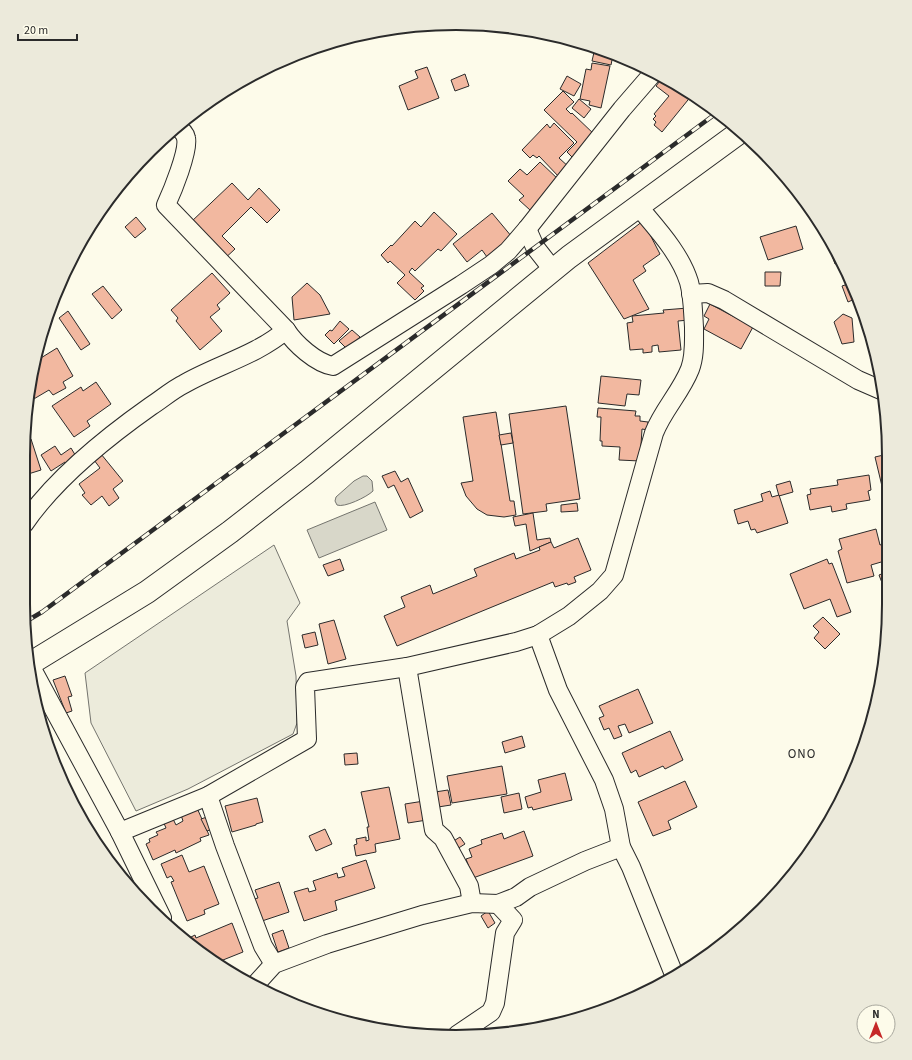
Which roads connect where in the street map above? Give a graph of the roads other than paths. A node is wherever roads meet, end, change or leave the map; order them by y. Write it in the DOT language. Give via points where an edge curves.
graph roads {
  1 [pos="650,77"];
  2 [pos="182,131"];
  3 [pos="736,135"];
  4 [pos="638,206"];
  5 [pos="527,230"];
  6 [pos="553,270"];
  7 [pos="691,294"];
  8 [pos="286,330"];
  9 [pos="876,388"];
  10 [pos="30,516"];
  11 [pos="538,635"];
  12 [pos="34,661"];
  13 [pos="407,666"];
  14 [pos="37,677"];
  15 [pos="208,796"];
  16 [pos="120,832"];
  17 [pos="621,847"];
  18 [pos="472,903"];
  19 [pos="498,904"];
  20 [pos="156,906"];
  21 [pos="274,964"];
  22 [pos="673,971"];
  23 [pos="259,981"];
  24 [pos="465,1030"];
  1 -- 5 [label="street"];
  2 -- 8 [label="street" via="186,137 187,147 166,205"];
  3 -- 4 [label="street"];
  4 -- 6 [label="street"];
  4 -- 7 [label="street" via="681,262"];
  5 -- 6 [label="street" via="535,247"];
  5 -- 8 [label="street" via="491,265 333,366 322,362 292,340"];
  6 -- 12 [label="street" via="247,520 147,592"];
  7 -- 9 [label="street" via="708,293 724,300"];
  7 -- 11 [label="street" via="694,334 692,364 656,428 614,575 600,591 575,611"];
  8 -- 10 [label="street" via="232,362 182,385 132,420 61,481"];
  11 -- 13 [label="street"];
  11 -- 17 [label="street" via="558,690 604,780 614,809"];
  13 -- 15 [label="street" via="308,682 305,687 307,739"];
  13 -- 18 [label="street" via="434,830 443,838 470,886"];
  14 -- 16 [label="street"];
  15 -- 16 [label="street"];
  15 -- 21 [label="street" via="263,946"];
  16 -- 20 [label="street"];
  17 -- 19 [label="street"];
  17 -- 22 [label="street"];
  18 -- 19 [label="street"];
  18 -- 21 [label="street" via="422,915 334,942"];
  19 -- 24 [label="street" via="513,920 505,933 495,1003 491,1012"];
  21 -- 23 [label="street"];
}
